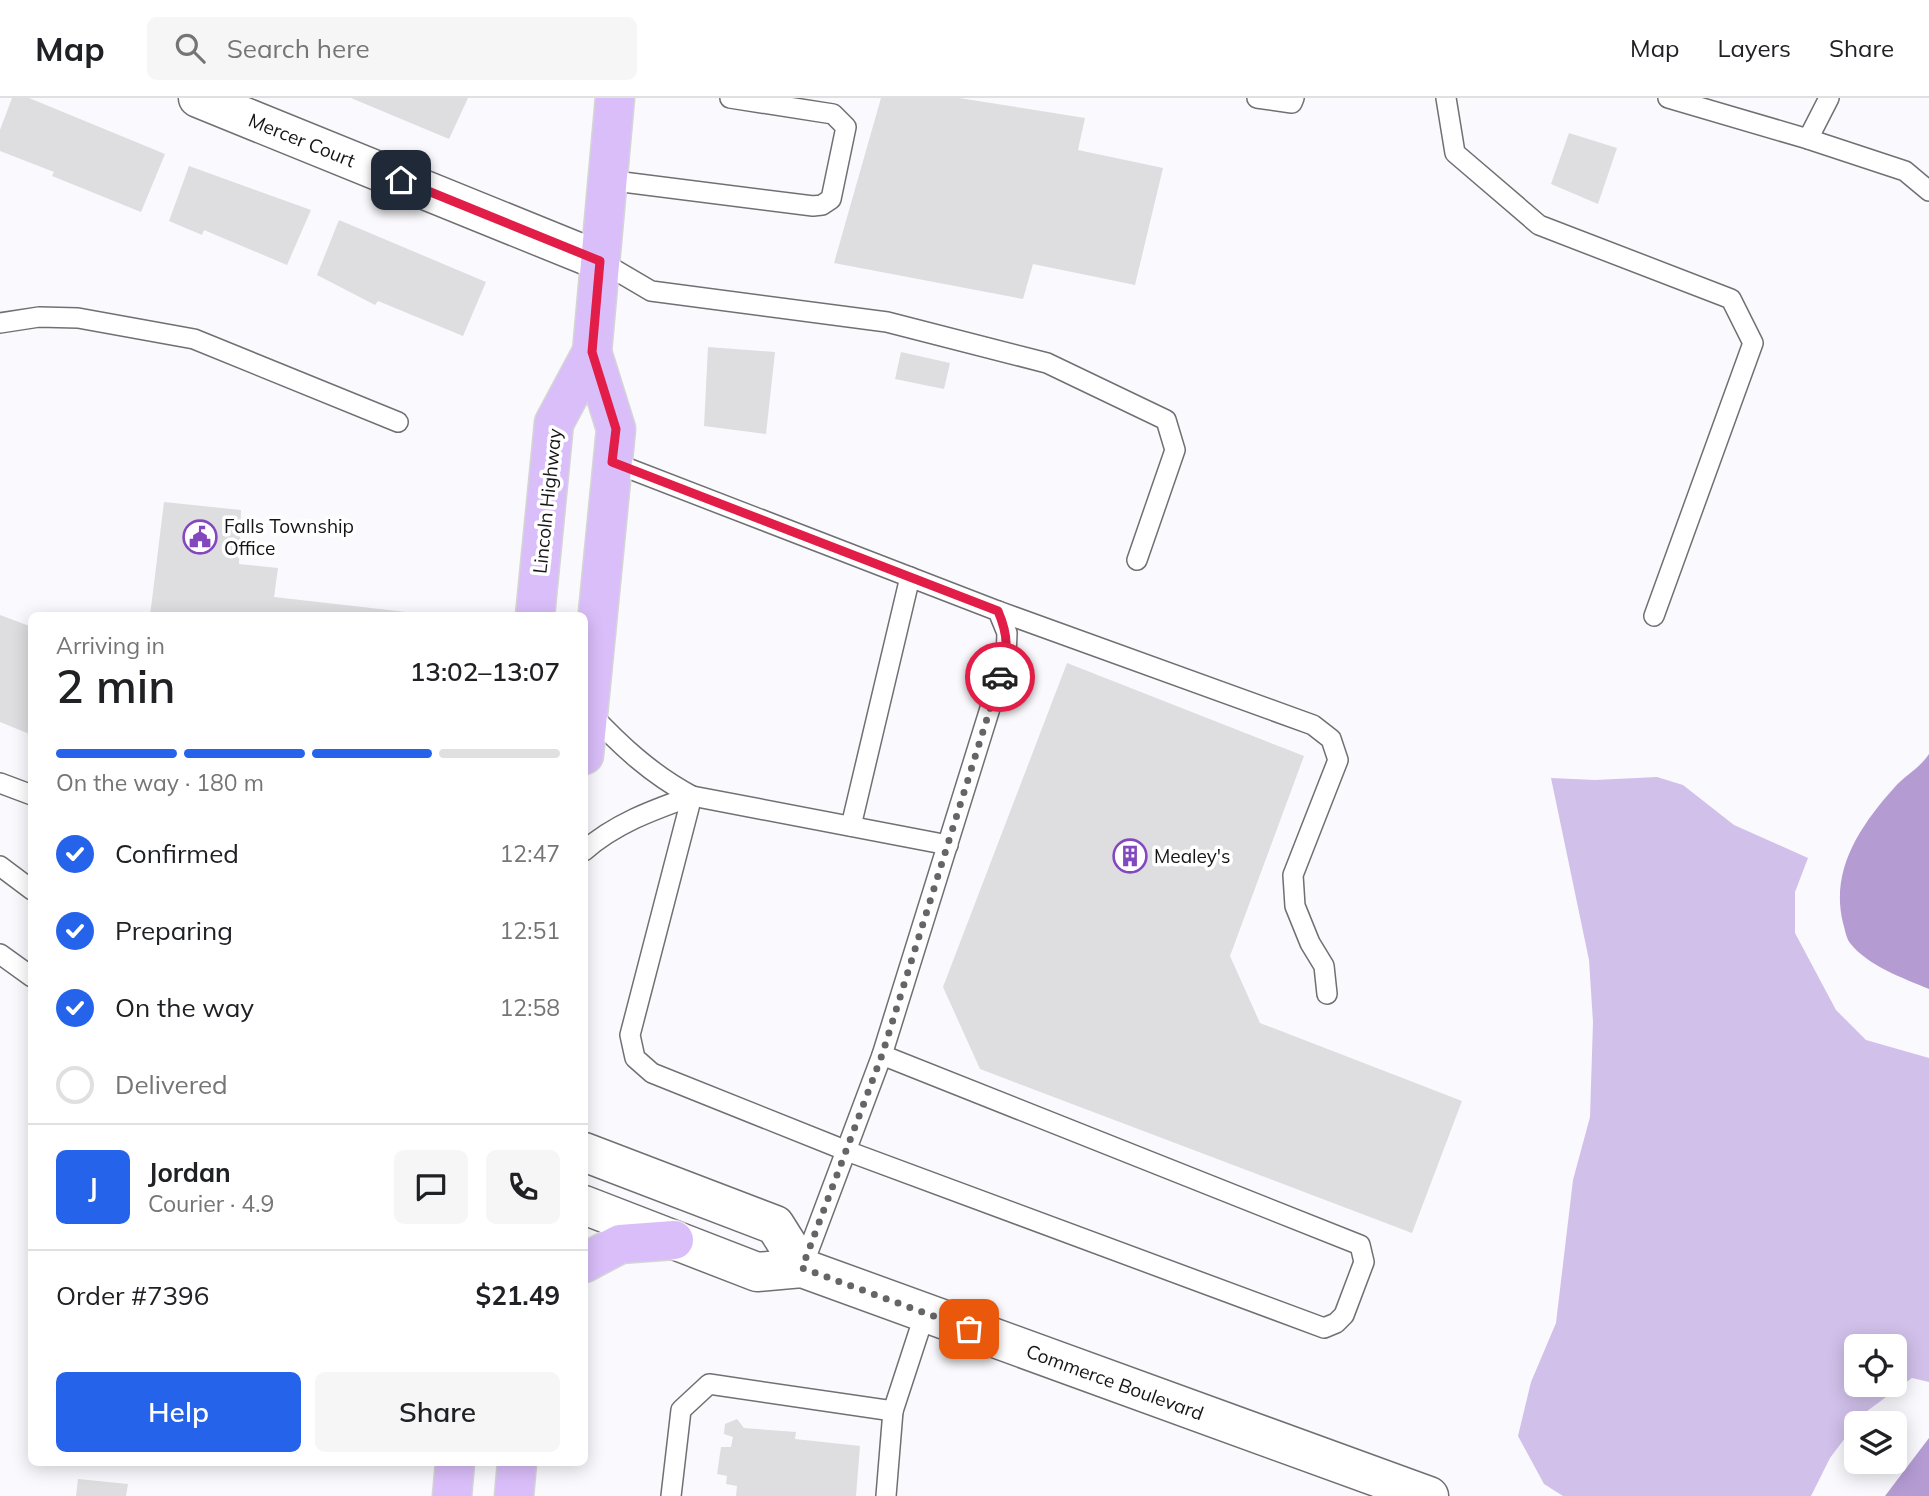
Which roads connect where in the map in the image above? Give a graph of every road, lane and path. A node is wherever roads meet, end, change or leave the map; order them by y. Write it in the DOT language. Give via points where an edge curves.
graph roads {
  1 [pos="198,98"];
  2 [pos="615,98"];
  3 [pos="730,98"];
  4 [pos="1257,98"];
  5 [pos="1294,98"];
  6 [pos="1446,98"];
  7 [pos="1668,98"];
  8 [pos="1829,98"];
  9 [pos="1808,139"];
  10 [pos="607,180"];
  11 [pos="1929,191"];
  12 [pos="600,261"];
  13 [pos="0,323"];
  14 [pos="592,352"];
  15 [pos="398,422"];
  16 [pos="612,462"];
  17 [pos="1137,560"];
  18 [pos="910,577"];
  19 [pos="998,611"];
  20 [pos="536,612"];
  21 [pos="1654,616"];
  22 [pos="589,712"];
  23 [pos="588,721"];
  24 [pos="0,783"];
  25 [pos="28,794"];
  26 [pos="692,796"];
  27 [pos="851,826"];
  28 [pos="948,845"];
  29 [pos="588,848"];
  30 [pos="0,866"];
  31 [pos="28,887"];
  32 [pos="0,954"];
  33 [pos="28,974"];
  34 [pos="1327,994"];
  35 [pos="882,1055"];
  36 [pos="847,1151"];
  37 [pos="588,1154"];
  38 [pos="588,1207"];
  39 [pos="674,1240"];
  40 [pos="588,1262"];
  41 [pos="802,1268"];
  42 [pos="925,1313"];
  43 [pos="893,1410"];
  44 [pos="455,1466"];
  45 [pos="517,1466"];
  46 [pos="452,1496"];
  47 [pos="514,1496"];
  48 [pos="671,1496"];
  49 [pos="886,1496"];
  50 [pos="1429,1496"];
  1 -- 12 [label="street, Mercer Court"];
  2 -- 10 [label="main road, Lincoln Highway"];
  3 -- 10 [label="lane" via="833,114 841,120 846,127 831,199 813,206"];
  4 -- 5 [label="lane" via="1292,103"];
  6 -- 21 [label="lane" via="1454,153 1539,225 1731,299 1753,343"];
  7 -- 9 [label="lane"];
  8 -- 9 [label="lane"];
  9 -- 11 [label="lane" via="1905,171"];
  10 -- 12 [label="main road, Lincoln Highway"];
  12 -- 14 [label="main road, Lincoln Highway"];
  12 -- 17 [label="lane" via="651,291 887,322 1046,363 1166,420 1175,450"];
  13 -- 15 [label="lane" via="78,318 194,339"];
  14 -- 16 [label="main road, Lincoln Highway" via="616,429"];
  14 -- 20 [label="main road, Lincoln Highway" via="554,423"];
  16 -- 18 [label="lane"];
  16 -- 22 [label="main road, Lincoln Highway"];
  18 -- 19 [label="lane"];
  18 -- 27 [label="lane"];
  19 -- 28 [label="lane" via="1007,633 1006,657"];
  19 -- 34 [label="lane" via="1313,725 1331,739 1338,760 1293,875 1295,906 1324,966"];
  22 -- 23 [label="main road, Lincoln Highway"];
  22 -- 26 [label="lane" via="657,777"];
  24 -- 25 [label="lane"];
  26 -- 27 [label="lane"];
  26 -- 29 [label="lane" via="607,832"];
  26 -- 36 [label="lane" via="630,1035 635,1058 652,1073"];
  27 -- 28 [label="lane"];
  28 -- 35 [label="lane"];
  30 -- 31 [label="lane"];
  32 -- 33 [label="lane"];
  35 -- 36 [label="lane"];
  35 -- 36 [label="lane" via="1360,1245 1364,1262 1344,1315 1324,1328"];
  36 -- 41 [label="lane"];
  37 -- 41 [label="street" via="775,1225"];
  38 -- 39 [label="street, Commerce Boulevard"];
  39 -- 40 [label="main road" via="620,1244"];
  39 -- 41 [label="street, Commerce Boulevard" via="757,1272"];
  41 -- 42 [label="street, Commerce Boulevard"];
  42 -- 43 [label="lane"];
  42 -- 50 [label="street, Commerce Boulevard"];
  43 -- 48 [label="lane" via="709,1384 681,1410"];
  43 -- 49 [label="lane"];
  44 -- 46 [label="main road"];
  45 -- 47 [label="main road"];
}
